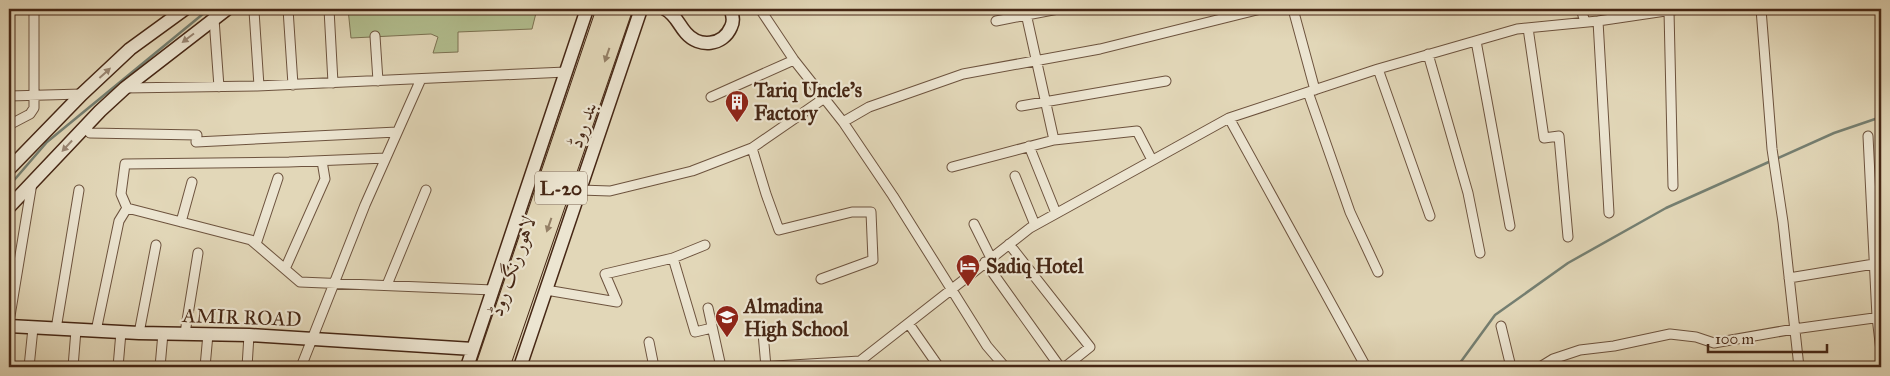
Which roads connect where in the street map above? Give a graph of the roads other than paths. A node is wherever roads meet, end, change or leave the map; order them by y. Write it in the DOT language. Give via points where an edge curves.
graph roads {
  1 [pos="34,9"];
  2 [pos="185,9"];
  3 [pos="227,9"];
  4 [pos="288,9"];
  5 [pos="329,9"];
  6 [pos="587,9"];
  7 [pos="606,9"];
  8 [pos="623,9"];
  9 [pos="641,9"];
  10 [pos="666,9"];
  11 [pos="730,9"];
  12 [pos="760,9"];
  13 [pos="1058,9"];
  14 [pos="1261,9"];
  15 [pos="1293,9"];
  16 [pos="1581,9"];
  17 [pos="1674,9"];
  18 [pos="1761,9"];
  19 [pos="254,11"];
  20 [pos="1025,11"];
  21 [pos="214,19"];
  22 [pos="996,21"];
  23 [pos="1598,21"];
  24 [pos="1585,22"];
  25 [pos="1528,28"];
  26 [pos="375,36"];
  27 [pos="1476,41"];
  28 [pos="1428,54"];
  29 [pos="794,60"];
  30 [pos="1036,61"];
  31 [pos="1378,69"];
  32 [pos="566,72"];
  33 [pos="421,79"];
  34 [pos="378,81"];
  35 [pos="1166,81"];
  36 [pos="333,83"];
  37 [pos="293,85"];
  38 [pos="259,86"];
  39 [pos="219,87"];
  40 [pos="124,88"];
  41 [pos="1312,91"];
  42 [pos="35,94"];
  43 [pos="82,94"];
  44 [pos="9,96"];
  45 [pos="711,97"];
  46 [pos="823,99"];
  47 [pos="1044,101"];
  48 [pos="1020,106"];
  49 [pos="1229,118"];
  50 [pos="843,122"];
  51 [pos="9,125"];
  52 [pos="85,127"];
  53 [pos="397,132"];
  54 [pos="1868,136"];
  55 [pos="1054,140"];
  56 [pos="1029,146"];
  57 [pos="752,148"];
  58 [pos="386,158"];
  59 [pos="1152,160"];
  60 [pos="322,161"];
  61 [pos="952,167"];
  62 [pos="9,169"];
  63 [pos="1015,176"];
  64 [pos="278,178"];
  65 [pos="192,182"];
  66 [pos="32,183"];
  67 [pos="1673,186"];
  68 [pos="79,190"];
  69 [pos="426,190"];
  70 [pos="580,190"];
  71 [pos="9,207"];
  72 [pos="127,208"];
  73 [pos="1056,213"];
  74 [pos="1609,213"];
  75 [pos="1430,216"];
  76 [pos="181,222"];
  77 [pos="974,224"];
  78 [pos="1035,225"];
  79 [pos="1510,226"];
  80 [pos="1568,237"];
  81 [pos="256,244"];
  82 [pos="705,244"];
  83 [pos="1009,244"];
  84 [pos="156,245"];
  85 [pos="198,253"];
  86 [pos="1480,253"];
  87 [pos="673,258"];
  88 [pos="988,260"];
  89 [pos="1874,264"];
  90 [pos="285,269"];
  91 [pos="1378,272"];
  92 [pos="821,278"];
  93 [pos="1789,278"];
  94 [pos="334,283"];
  95 [pos="387,285"];
  96 [pos="951,289"];
  97 [pos="493,290"];
  98 [pos="546,290"];
  99 [pos="708,308"];
  100 [pos="1879,317"];
  101 [pos="9,322"];
  102 [pos="909,324"];
  103 [pos="9,326"];
  104 [pos="1501,326"];
  105 [pos="32,328"];
  106 [pos="712,328"];
  107 [pos="56,329"];
  108 [pos="1794,329"];
  109 [pos="76,330"];
  110 [pos="96,331"];
  111 [pos="121,332"];
  112 [pos="139,333"];
  113 [pos="164,333"];
  114 [pos="185,333"];
  115 [pos="763,333"];
  116 [pos="208,334"];
  117 [pos="249,335"];
  118 [pos="312,339"];
  119 [pos="649,342"];
  120 [pos="473,349"];
  121 [pos="1881,351"];
  122 [pos="857,366"];
  123 [pos="29,367"];
  124 [pos="73,367"];
  125 [pos="118,367"];
  126 [pos="160,367"];
  127 [pos="205,367"];
  128 [pos="246,367"];
  129 [pos="301,367"];
  130 [pos="467,367"];
  131 [pos="485,367"];
  132 [pos="500,367"];
  133 [pos="520,367"];
  134 [pos="654,367"];
  135 [pos="721,367"];
  136 [pos="757,367"];
  137 [pos="766,367"];
  138 [pos="939,367"];
  139 [pos="1005,367"];
  140 [pos="1060,367"];
  141 [pos="1065,367"];
  142 [pos="1366,367"];
  143 [pos="1511,367"];
  144 [pos="1540,367"];
  145 [pos="1799,367"];
  1 -- 42 [label="street"];
  43 -- 2 [label="main road, one-way" via="130,49"];
  3 -- 21 [label="main road"];
  4 -- 37 [label="street"];
  5 -- 36 [label="street"];
  6 -- 32 [label="main road, بند روڈ"];
  7 -- 131 [label="highway, لاہور رنگ روڈ / L-20"];
  8 -- 132 [label="highway, لاہور رنگ روڈ / L-20, one-way"];
  9 -- 70 [label="main road, بند روڈ"];
  10 -- 11 [label="main road" via="686,34 708,43 718,42 728,35 733,14"];
  12 -- 29 [label="street"];
  13 -- 20 [label="street"];
  14 -- 30 [label="street" via="1100,49"];
  15 -- 41 [label="street"];
  16 -- 24 [label="street"];
  17 -- 23 [label="street"];
  17 -- 67 [label="street"];
  18 -- 93 [label="street" via="1772,149"];
  19 -- 38 [label="street"];
  20 -- 22 [label="street"];
  20 -- 30 [label="street"];
  21 -- 39 [label="street"];
  21 -- 40 [label="main road, one-way"];
  23 -- 24 [label="street"];
  23 -- 74 [label="street"];
  24 -- 25 [label="street"];
  25 -- 27 [label="street"];
  25 -- 80 [label="street" via="1544,138 1560,136"];
  26 -- 34 [label="street"];
  27 -- 28 [label="street"];
  27 -- 79 [label="street"];
  28 -- 31 [label="street"];
  28 -- 86 [label="street" via="1468,193"];
  29 -- 45 [label="street"];
  29 -- 46 [label="street"];
  30 -- 47 [label="street"];
  30 -- 50 [label="street" via="963,74 869,107"];
  31 -- 41 [label="street"];
  31 -- 75 [label="street"];
  32 -- 33 [label="street"];
  32 -- 97 [label="main road, بند روڈ"];
  33 -- 34 [label="street"];
  33 -- 53 [label="street"];
  34 -- 36 [label="street"];
  35 -- 47 [label="street"];
  36 -- 37 [label="street"];
  37 -- 38 [label="street"];
  38 -- 39 [label="street"];
  39 -- 40 [label="street"];
  40 -- 52 [label="main road"];
  41 -- 49 [label="street"];
  41 -- 91 [label="street" via="1350,212"];
  42 -- 43 [label="street"];
  42 -- 44 [label="street"];
  42 -- 51 [label="street" via="33,112"];
  43 -- 62 [label="main road"];
  46 -- 50 [label="street"];
  46 -- 57 [label="street"];
  47 -- 48 [label="street"];
  47 -- 55 [label="street"];
  49 -- 59 [label="street"];
  49 -- 142 [label="street"];
  50 -- 96 [label="street"];
  52 -- 53 [label="street" via="90,133 197,135 196,142"];
  52 -- 66 [label="main road, one-way"];
  53 -- 58 [label="street"];
  54 -- 89 [label="street"];
  55 -- 56 [label="street"];
  55 -- 59 [label="street" via="1137,131"];
  56 -- 61 [label="street"];
  56 -- 73 [label="street"];
  57 -- 70 [label="street" via="674,176 610,191"];
  57 -- 92 [label="street" via="779,230 852,212 871,212 873,260"];
  58 -- 60 [label="street"];
  58 -- 94 [label="street"];
  59 -- 73 [label="street"];
  60 -- 72 [label="street" via="125,164 121,194"];
  60 -- 90 [label="street" via="325,179"];
  63 -- 78 [label="street"];
  64 -- 81 [label="street"];
  65 -- 76 [label="street"];
  66 -- 71 [label="main road"];
  66 -- 101 [label="street"];
  68 -- 107 [label="street"];
  69 -- 95 [label="street"];
  70 -- 98 [label="main road, بند روڈ"];
  72 -- 76 [label="street"];
  72 -- 110 [label="street" via="119,221"];
  73 -- 78 [label="street"];
  76 -- 81 [label="street"];
  77 -- 88 [label="street"];
  78 -- 83 [label="street"];
  81 -- 90 [label="street"];
  82 -- 87 [label="street"];
  83 -- 88 [label="street"];
  83 -- 141 [label="street" via="1090,347"];
  84 -- 112 [label="street"];
  85 -- 114 [label="street"];
  87 -- 98 [label="street" via="605,274 616,302"];
  87 -- 106 [label="street" via="695,332"];
  88 -- 96 [label="street"];
  88 -- 140 [label="street"];
  89 -- 93 [label="street"];
  89 -- 100 [label="street"];
  90 -- 94 [label="street" via="300,282"];
  93 -- 108 [label="street"];
  94 -- 95 [label="street"];
  94 -- 118 [label="street"];
  95 -- 97 [label="street"];
  96 -- 102 [label="street"];
  96 -- 139 [label="street" via="987,346"];
  97 -- 120 [label="main road, بند روڈ"];
  98 -- 133 [label="main road, بند روڈ"];
  99 -- 106 [label="street"];
  100 -- 108 [label="street"];
  100 -- 121 [label="street"];
  102 -- 122 [label="street"];
  102 -- 138 [label="street"];
  103 -- 105 [label="main road, AMIR ROAD"];
  104 -- 143 [label="street"];
  105 -- 107 [label="main road, AMIR ROAD"];
  105 -- 123 [label="street"];
  106 -- 135 [label="street"];
  107 -- 109 [label="main road, AMIR ROAD"];
  108 -- 144 [label="street" via="1714,344 1696,337 1670,334 1580,350"];
  108 -- 145 [label="street"];
  109 -- 110 [label="main road, AMIR ROAD"];
  109 -- 124 [label="street"];
  110 -- 111 [label="main road, AMIR ROAD"];
  111 -- 112 [label="main road, AMIR ROAD"];
  111 -- 125 [label="street"];
  112 -- 113 [label="main road, AMIR ROAD"];
  113 -- 114 [label="main road, AMIR ROAD"];
  113 -- 126 [label="street"];
  114 -- 116 [label="main road, AMIR ROAD"];
  115 -- 137 [label="street"];
  116 -- 117 [label="main road, AMIR ROAD"];
  116 -- 127 [label="street"];
  117 -- 118 [label="main road, AMIR ROAD"];
  117 -- 128 [label="street"];
  118 -- 120 [label="main road, AMIR ROAD"];
  118 -- 129 [label="street"];
  119 -- 134 [label="street"];
  120 -- 130 [label="main road, بند روڈ"];
  122 -- 137 [label="street"];
  136 -- 137 [label="street"];
}
